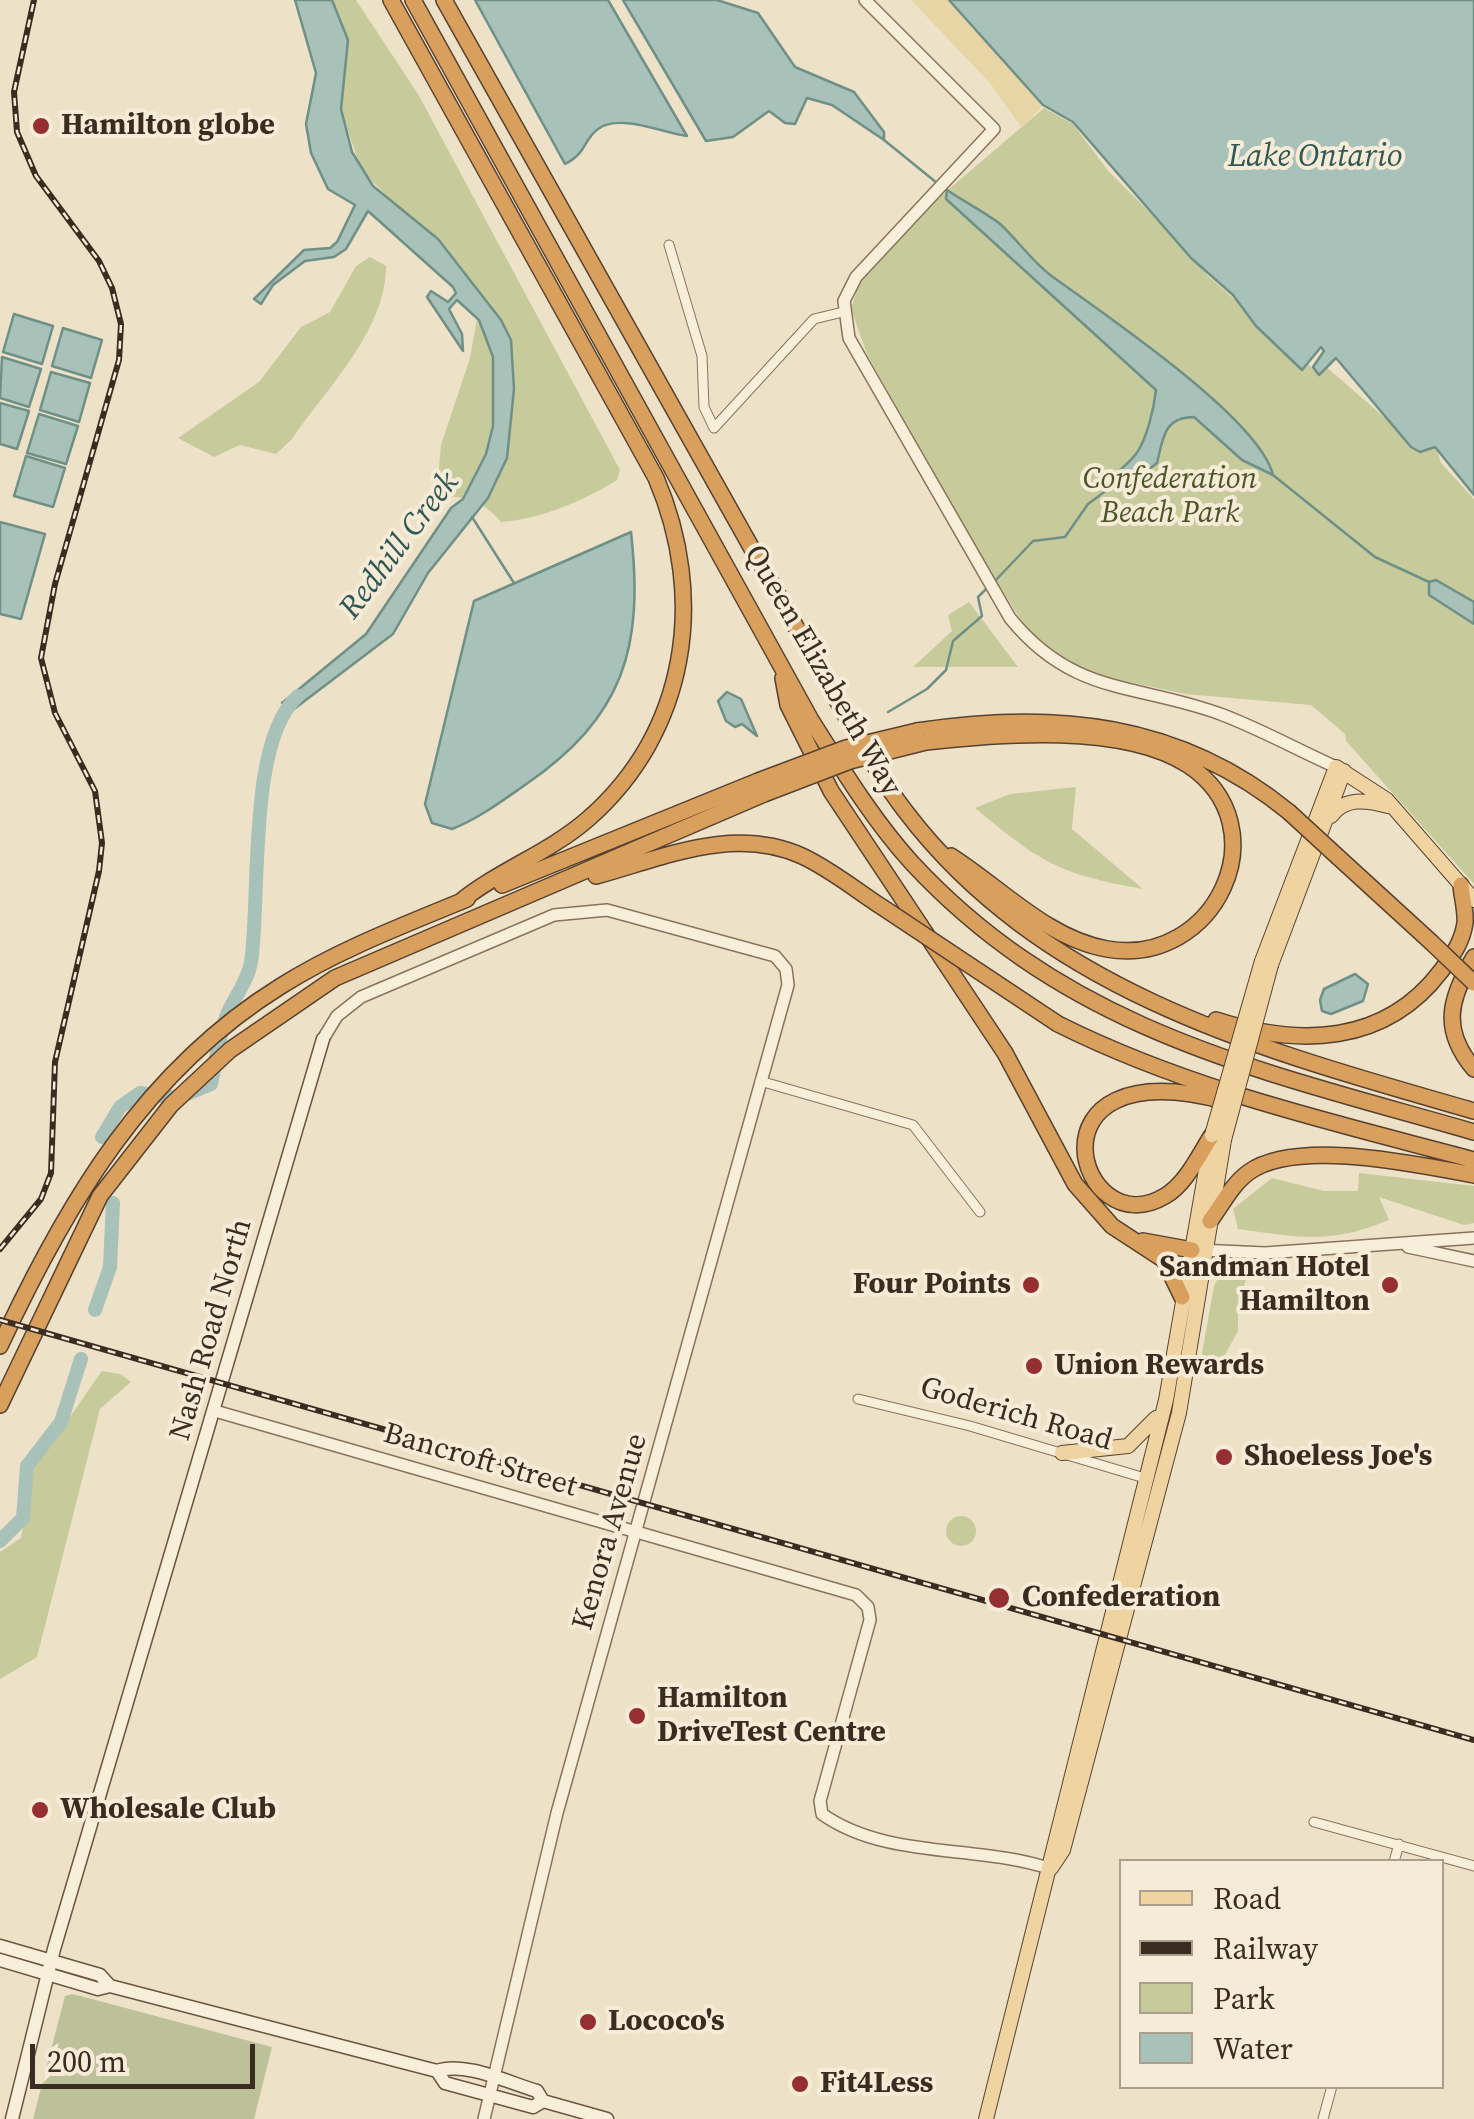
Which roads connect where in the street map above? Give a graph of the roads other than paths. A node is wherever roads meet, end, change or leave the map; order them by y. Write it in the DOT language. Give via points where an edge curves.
graph roads {
  1 [pos="391,0"];
  2 [pos="413,0"];
  3 [pos="444,0"];
  4 [pos="457,0"];
  5 [pos="865,0"];
  6 [pos="468,42"];
  7 [pos="669,245"];
  8 [pos="843,312"];
  9 [pos="781,664"];
  10 [pos="922,736"];
  11 [pos="1340,769"];
  12 [pos="761,788"];
  13 [pos="1393,807"];
  14 [pos="1321,829"];
  15 [pos="935,846"];
  16 [pos="562,882"];
  17 [pos="1461,885"];
  18 [pos="1474,900"];
  19 [pos="460,902"];
  20 [pos="1474,929"];
  21 [pos="1458,947"];
  22 [pos="1474,957"];
  23 [pos="782,960"];
  24 [pos="1266,963"];
  25 [pos="1471,974"];
  26 [pos="1168,1013"];
  27 [pos="324,1039"];
  28 [pos="1474,1069"];
  29 [pos="760,1081"];
  30 [pos="1254,1100"];
  31 [pos="1474,1111"];
  32 [pos="1474,1132"];
  33 [pos="1218,1137"];
  34 [pos="1474,1160"];
  35 [pos="1474,1175"];
  36 [pos="980,1212"];
  37 [pos="1204,1221"];
  38 [pos="1130,1237"];
  39 [pos="1474,1238"];
  40 [pos="1379,1244"];
  41 [pos="1199,1250"];
  42 [pos="1474,1261"];
  43 [pos="1182,1298"];
  44 [pos="0,1346"];
  45 [pos="858,1399"];
  46 [pos="1166,1400"];
  47 [pos="0,1405"];
  48 [pos="215,1411"];
  49 [pos="1062,1453"];
  50 [pos="1153,1480"];
  51 [pos="634,1530"];
  52 [pos="1314,1822"];
  53 [pos="1399,1844"];
  54 [pos="1395,1859"];
  55 [pos="1474,1866"];
  56 [pos="1051,1868"];
  57 [pos="0,1946"];
  58 [pos="0,1960"];
  59 [pos="49,1968"];
  60 [pos="437,2072"];
  61 [pos="494,2078"];
  62 [pos="1331,2089"];
  63 [pos="490,2094"];
  64 [pos="543,2101"];
  65 [pos="12,2119"];
  66 [pos="484,2119"];
  67 [pos="607,2119"];
  68 [pos="986,2119"];
  69 [pos="1323,2119"];
  1 -- 19 [label="highway" via="656,478 675,527 685,581 680,665 666,712 638,765 560,841"];
  2 -- 9 [label="highway, Queen Elizabeth Way"];
  3 -- 6 [label="highway, Queen Elizabeth Way"];
  4 -- 6 [label="highway"];
  5 -- 8 [label="street" via="994,129 856,276"];
  6 -- 15 [label="highway, Queen Elizabeth Way" via="842,709 888,786"];
  7 -- 8 [label="street" via="702,356 704,408 714,428 814,320"];
  8 -- 11 [label="street" via="850,338 1028,641 1076,675 1223,716"];
  9 -- 32 [label="highway, Queen Elizabeth Way" via="845,773 909,860 1029,966 1205,1054"];
  9 -- 38 [label="highway" via="788,705 831,791 1005,1053 1074,1184 1097,1213"];
  10 -- 12 [label="highway, bridge"];
  10 -- 15 [label="highway" via="1088,738 1157,752 1209,784 1225,811 1232,845 1226,880 1210,912 1182,936 1136,951 1080,940"];
  10 -- 25 [label="highway, bridge" via="1014,722 1130,733 1218,762 1289,812"];
  11 -- 13 [label="main road"];
  11 -- 14 [label="main road"];
  11 -- 24 [label="main road"];
  12 -- 16 [label="highway"];
  12 -- 19 [label="highway"];
  13 -- 14 [label="main road" via="1341,805"];
  13 -- 17 [label="main road"];
  14 -- 24 [label="main road"];
  15 -- 26 [label="highway, Queen Elizabeth Way" via="1037,938"];
  16 -- 30 [label="highway, bridge" via="707,845 749,843 802,856 1058,1024 1126,1058"];
  16 -- 47 [label="highway" via="391,952 292,1004 230,1050 134,1148 82,1226"];
  17 -- 18 [label="main road"];
  17 -- 21 [label="highway" via="1465,920"];
  19 -- 44 [label="highway" via="280,986 152,1094 70,1206"];
  20 -- 21 [label="highway"];
  21 -- 26 [label="highway" via="1411,1005 1367,1028 1273,1033 1189,1011"];
  22 -- 25 [label="highway"];
  23 -- 27 [label="street, Nash Road North" via="607,910 581,909 361,997"];
  23 -- 29 [label="street, Kenora Avenue" via="788,985"];
  24 -- 33 [label="main road, bridge"];
  25 -- 28 [label="highway" via="1451,1000 1450,1026"];
  26 -- 31 [label="highway, Queen Elizabeth Way"];
  27 -- 48 [label="main road, Nash Road North"];
  29 -- 36 [label="street" via="913,1125"];
  29 -- 51 [label="street, Kenora Avenue"];
  30 -- 33 [label="highway" via="1162,1091 1121,1096 1090,1121 1085,1160 1112,1197 1152,1202 1177,1188"];
  30 -- 34 [label="highway"];
  33 -- 37 [label="main road"];
  35 -- 37 [label="highway" via="1351,1158 1274,1161 1251,1170"];
  37 -- 41 [label="main road"];
  38 -- 41 [label="highway"];
  38 -- 43 [label="highway" via="1172,1269"];
  39 -- 40 [label="street"];
  40 -- 41 [label="street" via="1265,1253"];
  40 -- 42 [label="street" via="1432,1248"];
  41 -- 43 [label="main road"];
  41 -- 50 [label="main road" via="1179,1413"];
  43 -- 46 [label="main road"];
  45 -- 49 [label="street, Goderich Road"];
  46 -- 49 [label="main road" via="1144,1435 1128,1446"];
  46 -- 50 [label="main road"];
  48 -- 51 [label="street, Bancroft Street"];
  48 -- 59 [label="main road, Nash Road North"];
  49 -- 50 [label="street, Goderich Road"];
  50 -- 56 [label="main road" via="1063,1850"];
  51 -- 56 [label="street, Bancroft Street" via="864,1600 869,1628 820,1801 822,1814 840,1826 934,1851 999,1854"];
  51 -- 61 [label="street, Kenora Avenue"];
  52 -- 53 [label="street"];
  53 -- 54 [label="street"];
  53 -- 55 [label="street"];
  56 -- 68 [label="main road"];
  57 -- 59 [label="main road"];
  58 -- 59 [label="main road"];
  59 -- 60 [label="main road" via="100,1975 110,1986"];
  59 -- 65 [label="main road, Nash Road North"];
  60 -- 61 [label="main road" via="450,2067"];
  60 -- 63 [label="main road" via="445,2083"];
  61 -- 63 [label="street, Kenora Avenue"];
  61 -- 64 [label="main road" via="537,2091"];
  62 -- 69 [label="street"];
  63 -- 64 [label="main road" via="534,2107"];
  63 -- 66 [label="street, Kenora Avenue"];
  64 -- 67 [label="main road"];
}
